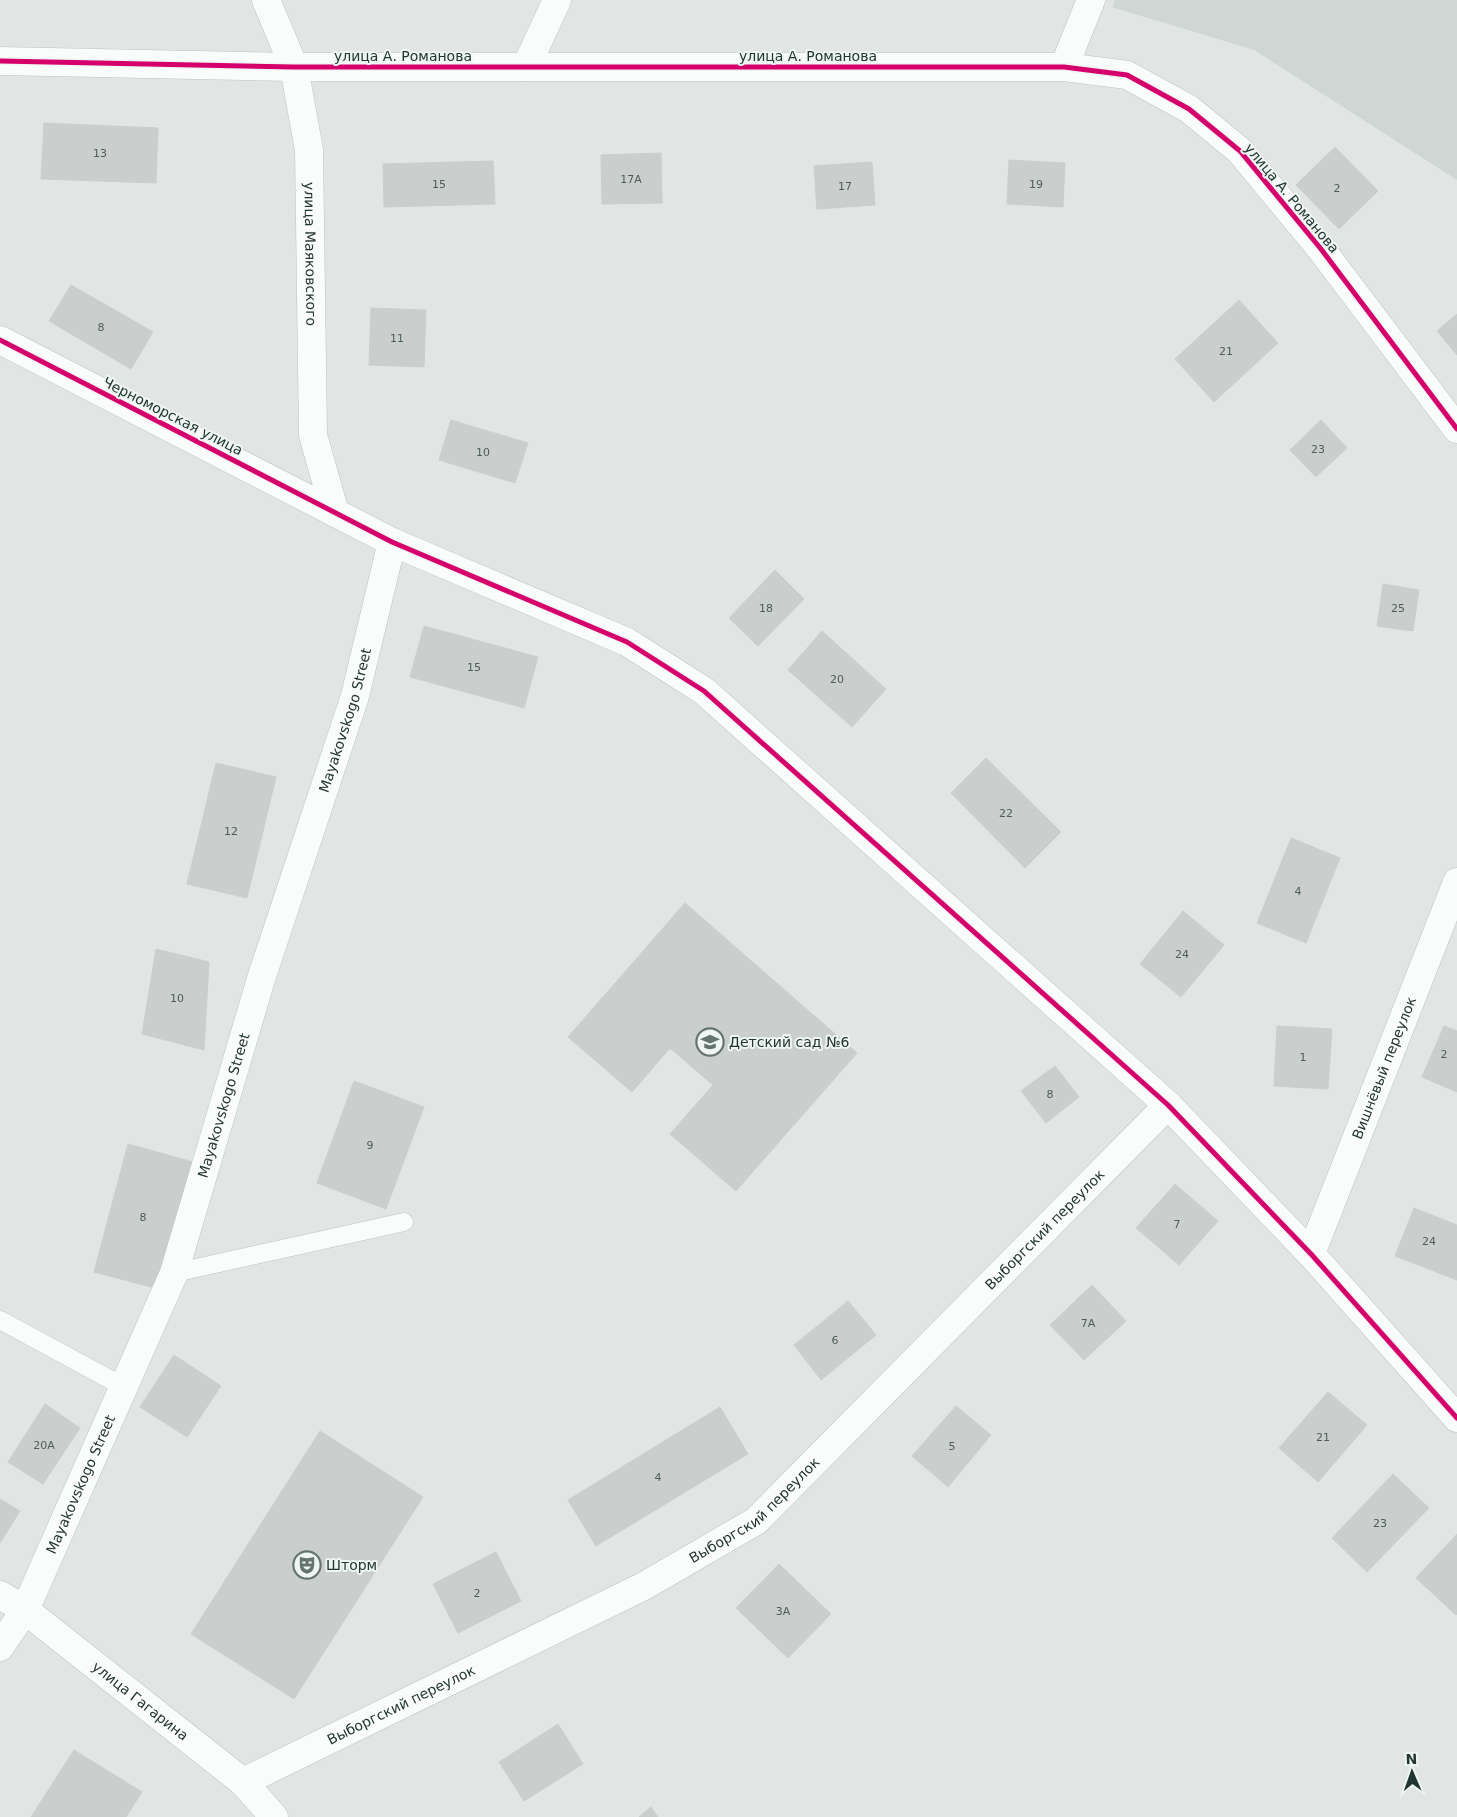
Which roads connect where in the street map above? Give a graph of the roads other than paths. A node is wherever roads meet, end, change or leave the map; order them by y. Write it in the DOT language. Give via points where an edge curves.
graph roads {
  1 [pos="266,0"];
  2 [pos="558,0"];
  3 [pos="1091,0"];
  4 [pos="0,61"];
  5 [pos="294,67"];
  6 [pos="526,67"];
  7 [pos="1064,67"];
  8 [pos="0,340"];
  9 [pos="1457,429"];
  10 [pos="336,513"];
  11 [pos="392,542"];
  12 [pos="1457,882"];
  13 [pos="1168,1105"];
  14 [pos="404,1222"];
  15 [pos="1311,1254"];
  16 [pos="174,1273"];
  17 [pos="0,1320"];
  18 [pos="124,1386"];
  19 [pos="1457,1418"];
  20 [pos="0,1595"];
  21 [pos="25,1610"];
  22 [pos="0,1647"];
  23 [pos="243,1782"];
  24 [pos="274,1817"];
  1 -- 5 [label="street, улица Маяковского"];
  2 -- 6 [label="street"];
  3 -- 7 [label="street"];
  4 -- 5 [label="street, улица А. Романова"];
  5 -- 6 [label="street, улица А. Романова"];
  5 -- 10 [label="street, улица Маяковского" via="309,150 313,435"];
  6 -- 7 [label="street, улица А. Романова"];
  7 -- 9 [label="street, улица А. Романова" via="1127,75 1189,109 1240,151 1321,250"];
  8 -- 10 [label="street, Черноморская улица"];
  10 -- 11 [label="street, Черноморская улица"];
  11 -- 13 [label="street, Черноморская улица" via="627,642 704,691"];
  11 -- 16 [label="street, Mayakovskogo Street" via="354,696 261,979"];
  12 -- 15 [label="street, Вишнёвый переулок"];
  13 -- 15 [label="street, Черноморская улица"];
  13 -- 23 [label="street, Выборгский переулок" via="756,1522 644,1586"];
  14 -- 16 [label="lane"];
  15 -- 19 [label="street, Черноморская улица"];
  16 -- 18 [label="street, Mayakovskogo Street"];
  17 -- 18 [label="lane"];
  18 -- 21 [label="street, Mayakovskogo Street"];
  20 -- 21 [label="street, улица Гагарина"];
  21 -- 22 [label="street, Mayakovskogo Street"];
  21 -- 23 [label="street, улица Гагарина"];
  23 -- 24 [label="street, улица Гагарина"];
}
